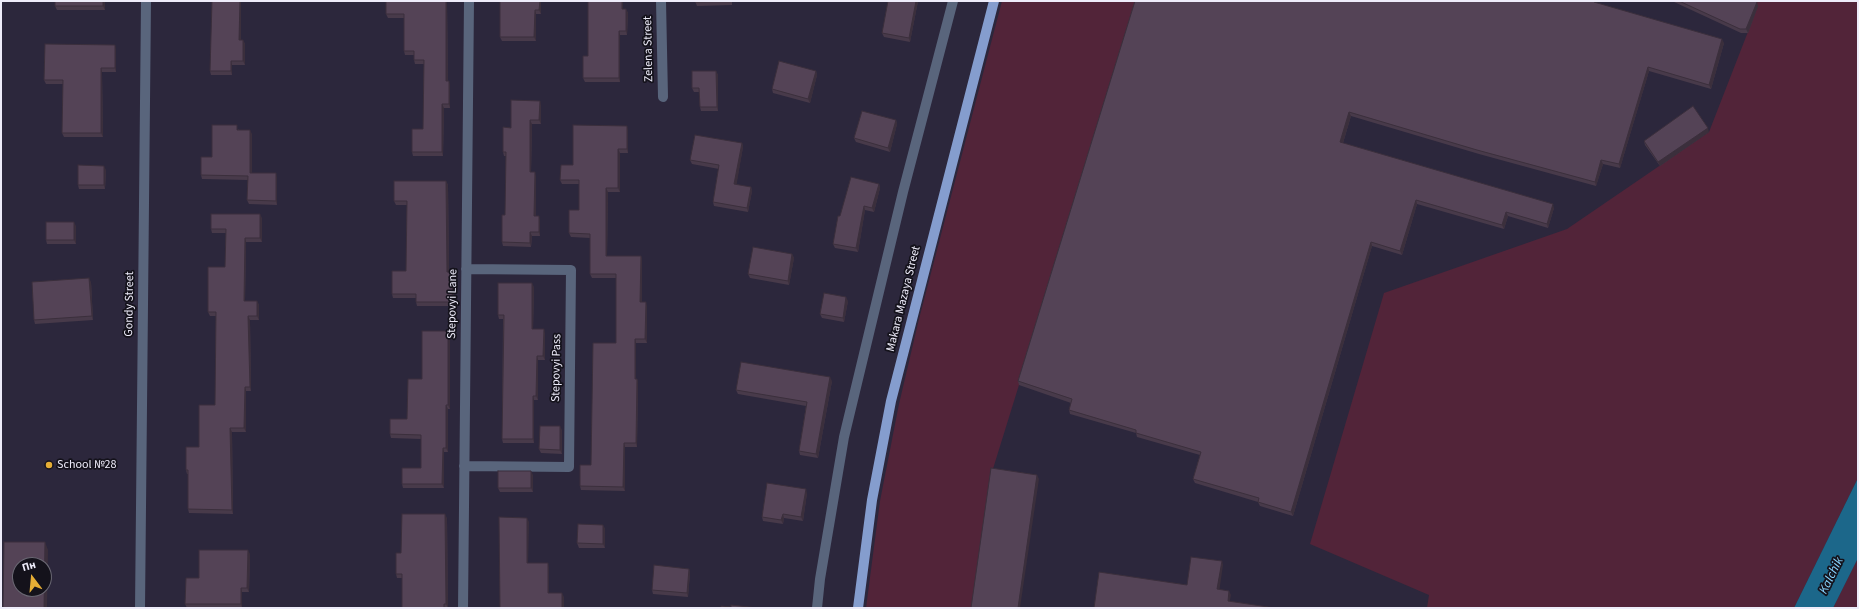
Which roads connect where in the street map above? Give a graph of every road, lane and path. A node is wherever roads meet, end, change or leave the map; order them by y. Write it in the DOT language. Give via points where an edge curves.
graph roads {
  1 [pos="146,1"];
  2 [pos="469,1"];
  3 [pos="661,1"];
  4 [pos="953,1"];
  5 [pos="994,1"];
  6 [pos="662,97"];
  7 [pos="466,269"];
  8 [pos="464,466"];
  9 [pos="140,608"];
  10 [pos="463,608"];
  11 [pos="817,608"];
  12 [pos="858,608"];
  1 -- 9 [label="street, Gondy Street"];
  2 -- 7 [label="street, Stepovyi Lane"];
  3 -- 6 [label="street, Zelena Street"];
  4 -- 11 [label="street" via="902,192 844,437"];
  5 -- 12 [label="main road, Makara Mazaya Street" via="892,401 872,500"];
  7 -- 8 [label="street, Stepovyi Lane"];
  7 -- 8 [label="street, Stepovyi Pass" via="571,270 569,467"];
  8 -- 10 [label="street, Stepovyi Lane"];
}
